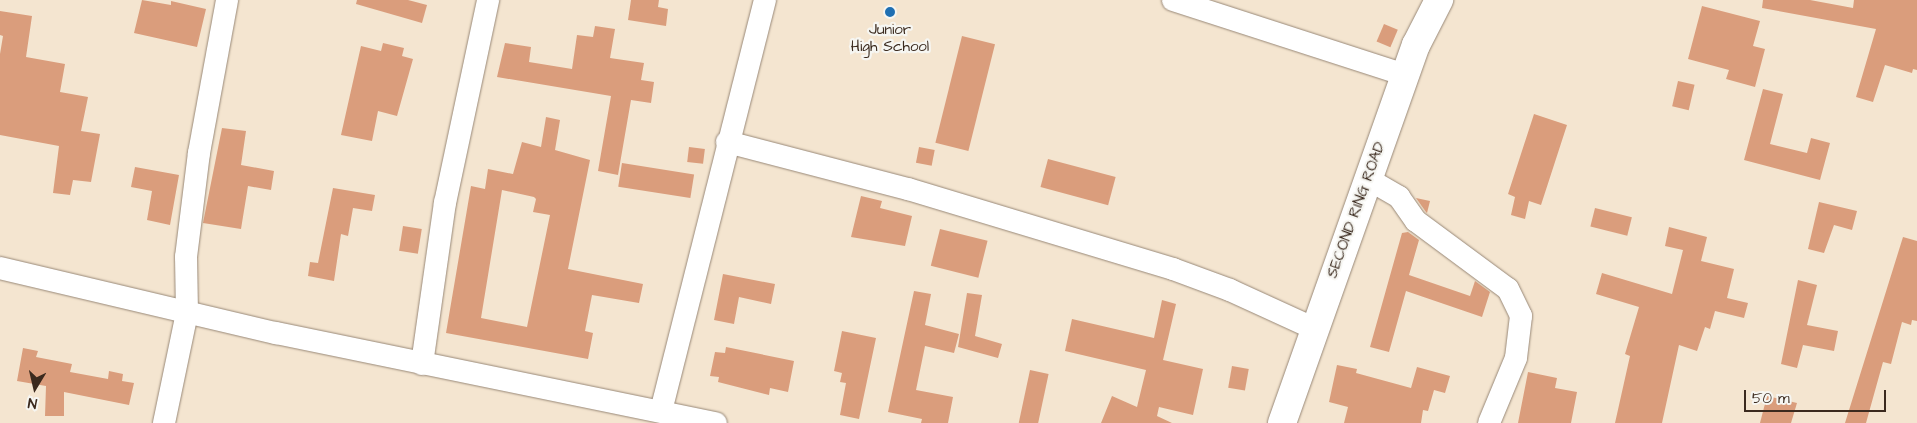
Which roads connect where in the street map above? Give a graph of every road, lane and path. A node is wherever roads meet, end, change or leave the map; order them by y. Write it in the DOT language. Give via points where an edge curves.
graph roads {
  1 [pos="227,0"];
  2 [pos="488,0"];
  3 [pos="766,0"];
  4 [pos="1173,0"];
  5 [pos="1439,0"];
  6 [pos="1405,76"];
  7 [pos="727,142"];
  8 [pos="1368,179"];
  9 [pos="0,268"];
  10 [pos="187,313"];
  11 [pos="1313,328"];
  12 [pos="422,364"];
  13 [pos="661,411"];
  14 [pos="164,423"];
  15 [pos="716,423"];
  16 [pos="1282,423"];
  17 [pos="1489,423"];
  1 -- 10 [label="street" via="194,191 186,257"];
  2 -- 12 [label="street" via="445,203"];
  3 -- 7 [label="street"];
  4 -- 6 [label="street"];
  5 -- 6 [label="street, SECOND RING ROAD" via="1416,45"];
  6 -- 8 [label="street, SECOND RING ROAD"];
  7 -- 11 [label="street" via="908,189 1173,269 1230,290"];
  7 -- 13 [label="street"];
  8 -- 11 [label="street, SECOND RING ROAD"];
  8 -- 17 [label="street" via="1400,198 1416,222 1508,289 1521,316 1516,358"];
  9 -- 10 [label="street"];
  10 -- 12 [label="street"];
  10 -- 14 [label="street"];
  11 -- 16 [label="street, SECOND RING ROAD"];
  12 -- 13 [label="street"];
  13 -- 15 [label="street"];
}
